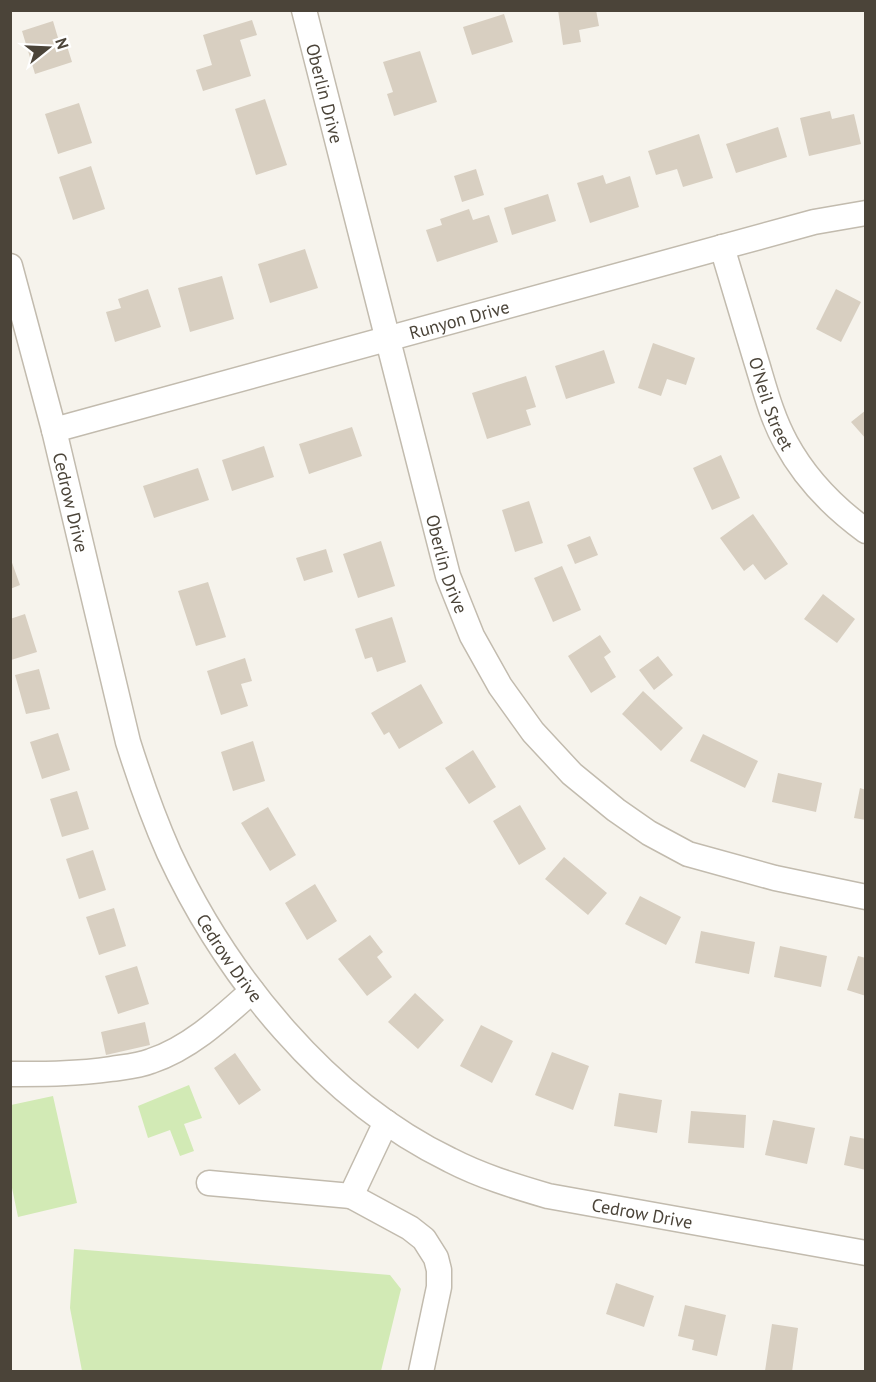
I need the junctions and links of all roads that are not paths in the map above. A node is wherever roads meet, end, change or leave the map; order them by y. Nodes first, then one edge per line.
1 (304, 10) edge
2 (866, 213) edge
3 (722, 247) junction
4 (10, 266) edge
5 (387, 339) junction
6 (54, 430) junction
7 (866, 531) edge
8 (866, 897) edge
9 (252, 991) junction
10 (10, 1074) edge
11 (386, 1122) junction
12 (209, 1184) dead end
13 (351, 1196) junction
14 (866, 1253) edge
15 (421, 1371) edge

1 - 5 street, Oberlin Drive
2 - 3 street, Runyon Drive
3 - 5 street, Runyon Drive
3 - 7 street, O'Neil Street
4 - 6 street, Cedrow Drive
5 - 6 street, Runyon Drive
5 - 8 street, Oberlin Drive
6 - 9 street, Cedrow Drive
9 - 10 street
9 - 11 street, Cedrow Drive
11 - 13 street
11 - 14 street, Cedrow Drive
12 - 13 street
13 - 15 street

